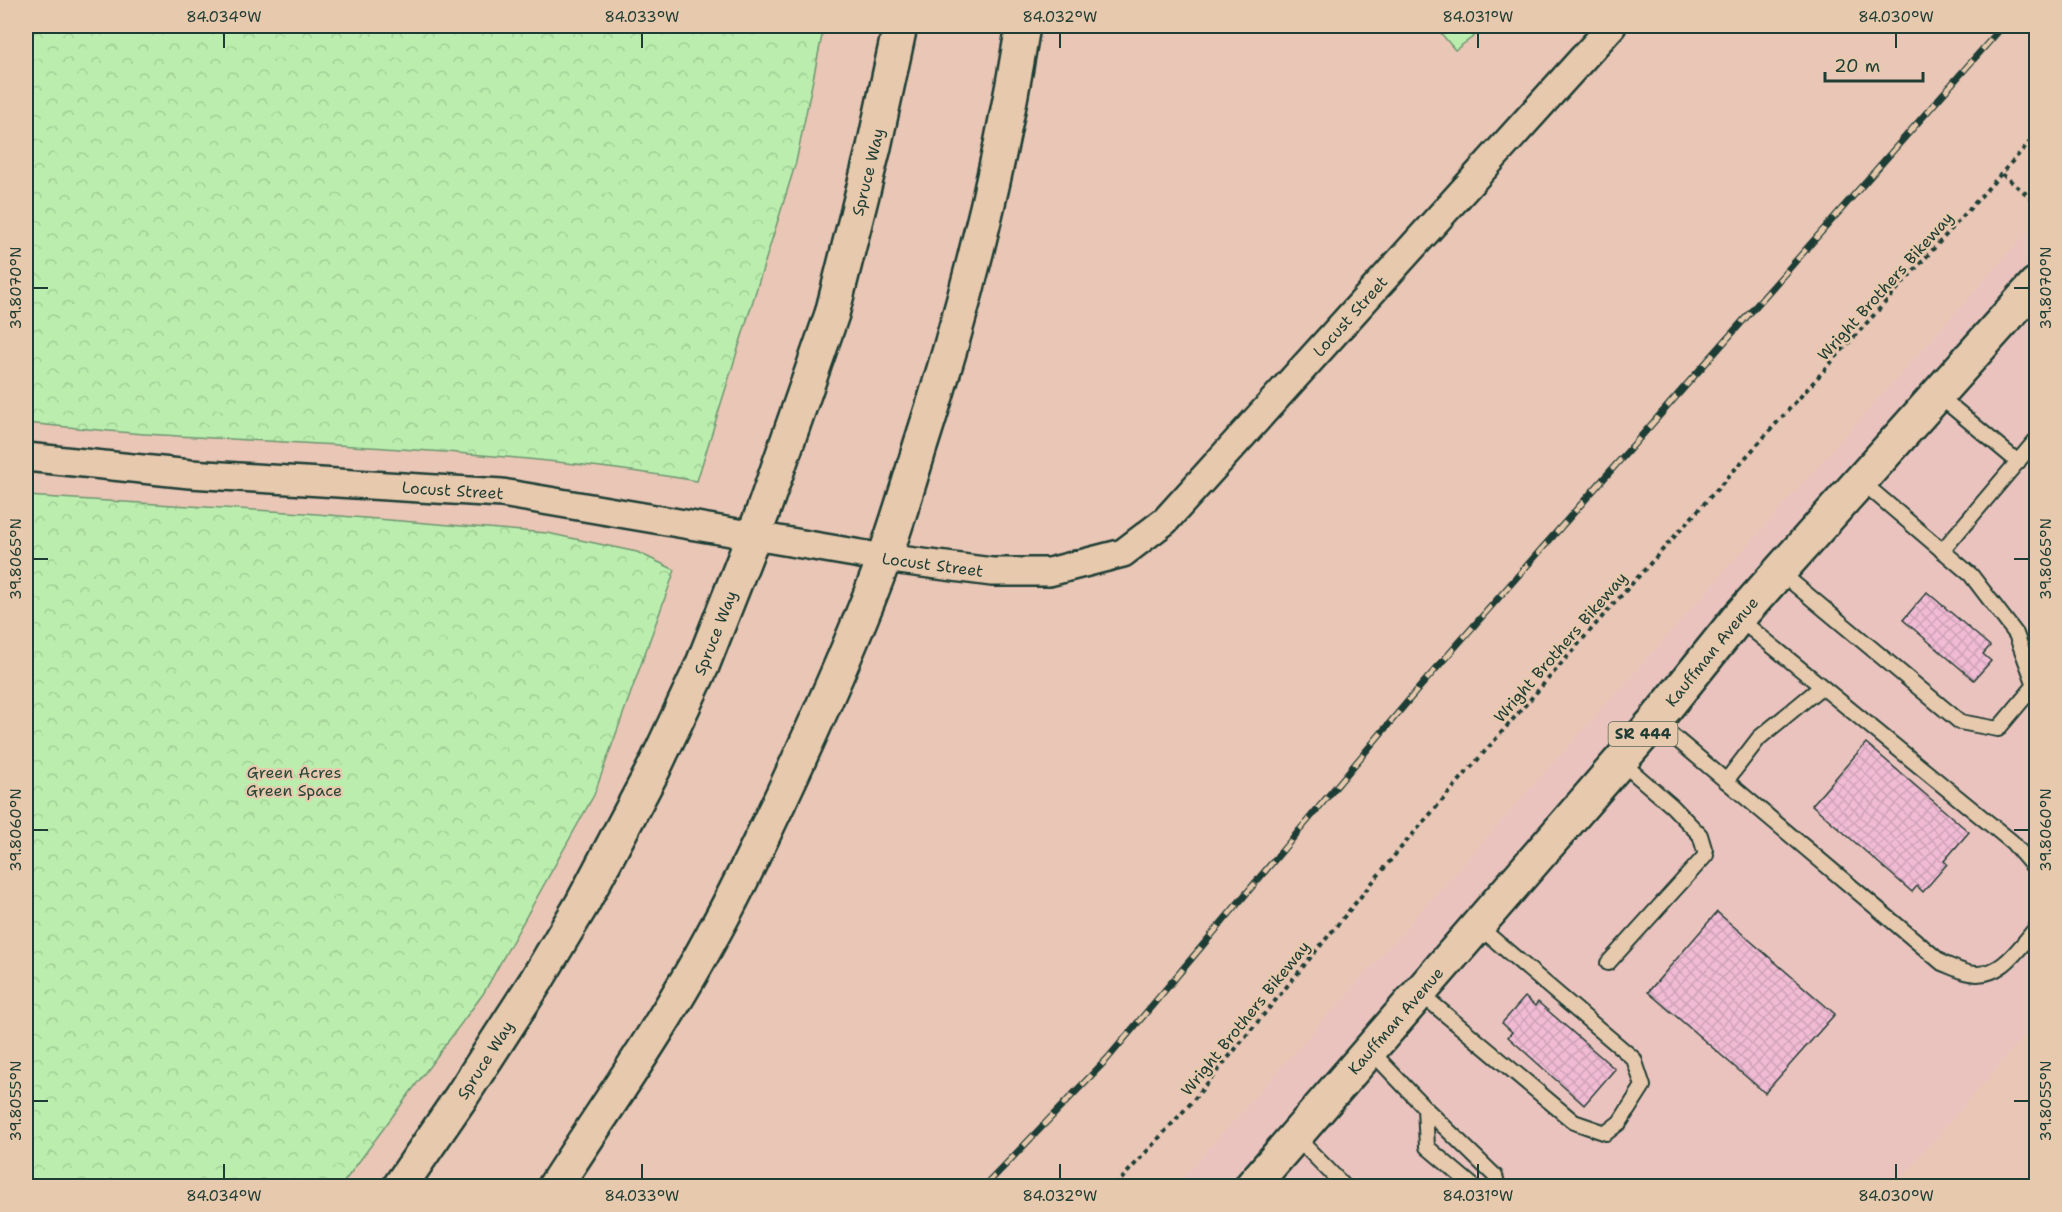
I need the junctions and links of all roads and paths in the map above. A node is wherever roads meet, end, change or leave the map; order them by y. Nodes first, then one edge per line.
1 (900, 26) edge
2 (1023, 26) edge
3 (1612, 26) edge
4 (2037, 135) edge
5 (2002, 174) junction
6 (2037, 202) edge
7 (2037, 284) edge
8 (1938, 395) junction
9 (2037, 440) edge
10 (26, 457) edge
11 (2018, 462) junction
12 (1862, 482) junction
13 (753, 536) junction
14 (1942, 551) junction
15 (884, 558) junction
16 (1780, 572) junction
17 (1738, 618) junction
18 (1821, 687) junction
19 (1655, 721) junction
20 (1620, 761) junction
21 (1726, 781) junction
22 (2037, 870) edge
23 (1478, 926) junction
24 (2037, 928) edge
25 (1608, 963) dead end
26 (1420, 993) junction
27 (1370, 1050) junction
28 (1425, 1108) junction
29 (1296, 1137) junction
30 (400, 1186) edge
31 (555, 1186) edge
32 (1115, 1186) edge
33 (1252, 1186) edge
34 (1344, 1186) edge
35 (1473, 1186) edge
36 (1498, 1186) edge

1 - 13 street, Spruce Way
2 - 15 street
3 - 15 street, Locust Street
4 - 5 path, Wright Brothers Bikeway
5 - 6 path
5 - 32 path, Wright Brothers Bikeway
7 - 8 street, Kauffman Avenue / SR 444
8 - 11 lane
8 - 12 street, Kauffman Avenue / SR 444
9 - 11 lane
10 - 13 street, Locust Street
11 - 14 lane
12 - 14 lane
12 - 16 street, Kauffman Avenue / SR 444
13 - 15 street, Locust Street
13 - 30 street, Spruce Way
14 - 16 lane
15 - 31 street
16 - 17 street, Kauffman Avenue / SR 444
17 - 18 lane
17 - 19 street, Kauffman Avenue / SR 444
18 - 21 lane
18 - 22 lane
19 - 20 street, Kauffman Avenue / SR 444
19 - 21 lane
20 - 23 street, Kauffman Avenue / SR 444
20 - 25 lane
21 - 24 lane
23 - 26 street, Kauffman Avenue / SR 444
23 - 26 lane
26 - 27 street, Kauffman Avenue / SR 444
27 - 28 lane
27 - 29 street, Kauffman Avenue / SR 444
28 - 35 lane
28 - 36 lane
29 - 33 street, Kauffman Avenue / SR 444
29 - 34 lane

